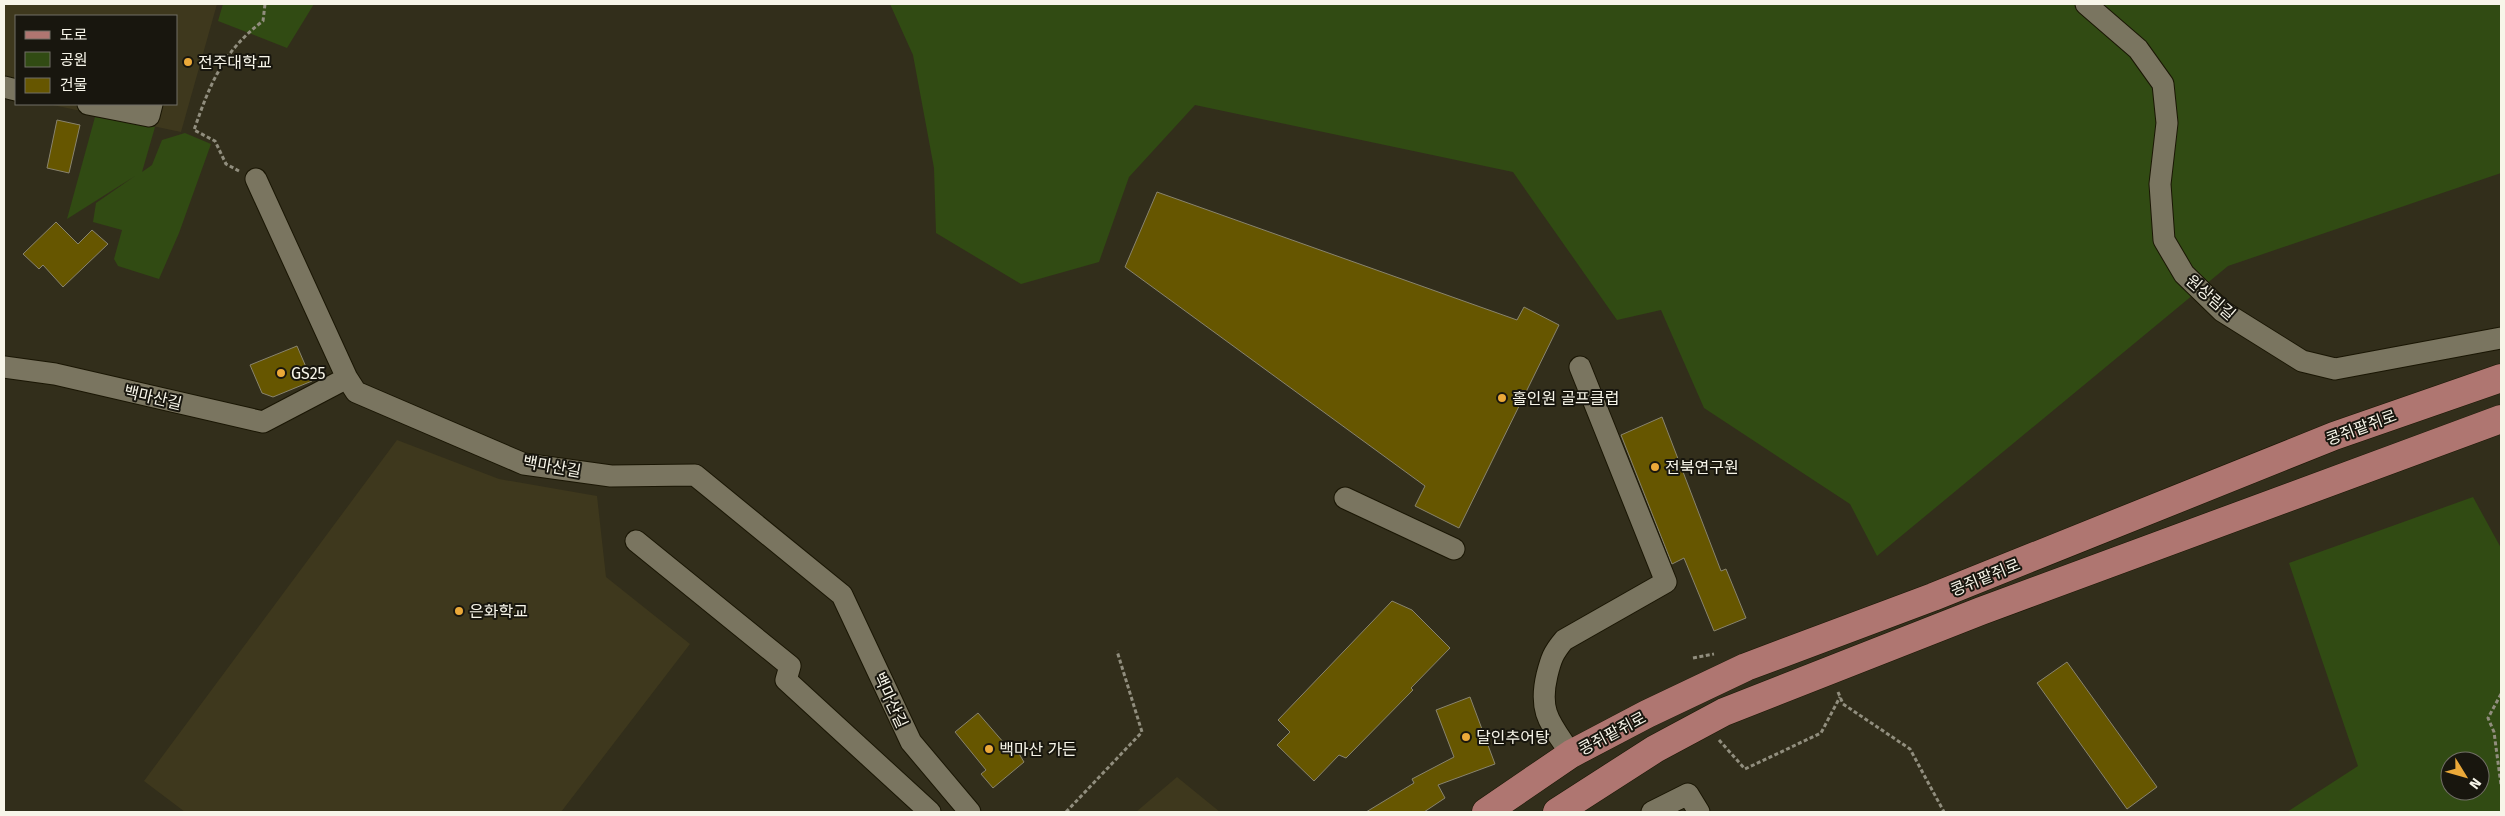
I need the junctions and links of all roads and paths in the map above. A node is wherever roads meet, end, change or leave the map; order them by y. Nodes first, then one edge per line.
1 (265, 4) edge
2 (2086, 4) edge
3 (93, 105) edge
4 (152, 105) edge
5 (256, 179) joint
6 (2501, 338) edge
7 (4, 367) edge
8 (1580, 367) dead end
9 (347, 378) junction
10 (2501, 378) edge
11 (2501, 419) edge
12 (1344, 498) dead end
13 (636, 542) dead end
14 (1454, 549) dead end
15 (1117, 651) dead end
16 (1830, 671) junction
17 (2501, 694) edge
18 (1840, 696) junction
19 (1704, 723) junction
20 (1571, 754) junction
21 (2501, 785) edge
22 (1571, 808) edge
23 (930, 812) edge
24 (970, 812) edge
25 (1066, 812) edge
26 (1486, 812) edge
27 (1652, 812) edge
28 (1699, 812) edge
29 (1944, 812) edge

1 - 5 path
2 - 6 street, 원상림길
3 - 4 street
5 - 9 street
7 - 9 street, 백마산길
8 - 20 street
9 - 24 street, 백마산길
10 - 20 main road, 콩쥐팥쥐로
11 - 16 main road, 콩쥐팥쥐로
12 - 14 street
13 - 23 street
15 - 25 path
16 - 18 path
16 - 19 main road, 콩쥐팥쥐로
17 - 21 path
18 - 19 path
18 - 29 path
19 - 22 main road, 콩쥐팥쥐로
20 - 26 main road, 콩쥐팥쥐로
27 - 28 street

